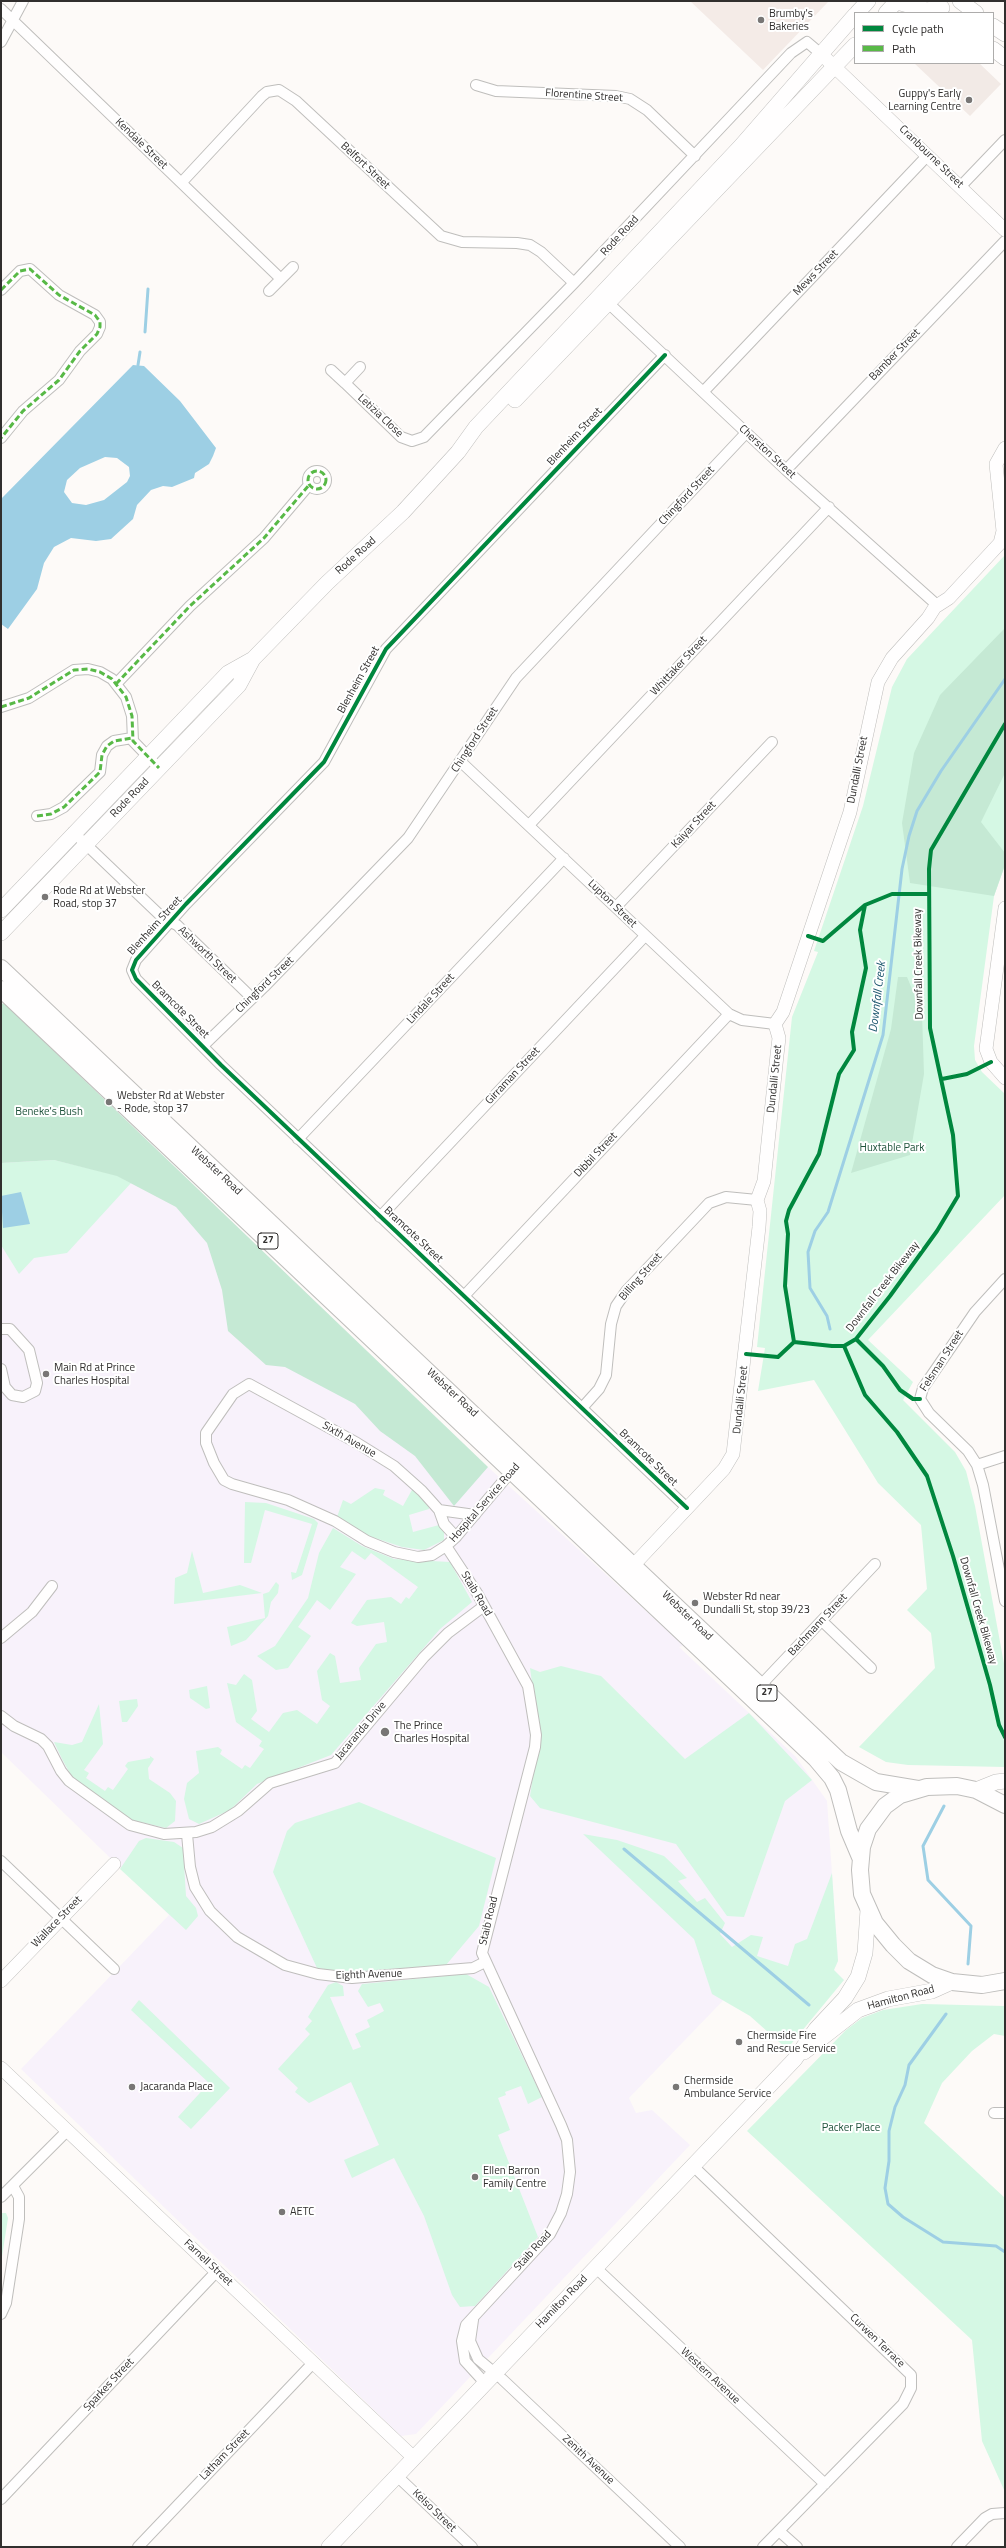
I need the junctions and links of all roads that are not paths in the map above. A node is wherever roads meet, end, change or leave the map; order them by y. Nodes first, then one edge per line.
1 (23, 1) edge
2 (868, 1) edge
3 (897, 1) edge
4 (960, 1) edge
5 (941, 7) edge
6 (1, 9) edge
7 (858, 12) edge
8 (887, 12) edge
9 (975, 12) edge
10 (854, 16) edge
11 (13, 20) junction
12 (994, 27) edge
13 (1005, 34) edge
14 (1, 42) edge
15 (854, 46) edge
16 (994, 50) edge
17 (820, 53) junction
18 (1005, 58) edge
19 (835, 67) junction
20 (476, 85) dead end
21 (1005, 140) edge
22 (928, 155) junction
23 (695, 156) junction
24 (182, 182) junction
25 (961, 186) junction
26 (1005, 230) edge
27 (1005, 241) edge
28 (293, 267) dead end
29 (281, 279) junction
30 (574, 283) junction
31 (1, 290) edge
32 (269, 291) dead end
33 (604, 299) junction
34 (665, 355) junction
35 (360, 367) dead end
36 (331, 370) dead end
37 (345, 383) junction
38 (704, 391) junction
39 (746, 433) junction
40 (1, 438) edge
41 (418, 440) joint
42 (1005, 448) edge
43 (786, 470) junction
44 (310, 485) dead end
45 (829, 507) junction
46 (1004, 530) edge
47 (937, 605) junction
48 (253, 659) junction
49 (116, 684) junction
50 (1, 707) edge
51 (132, 738) junction
52 (772, 742) dead end
53 (146, 757) junction
54 (460, 761) junction
55 (159, 768) junction
56 (37, 816) dead end
57 (529, 825) junction
58 (73, 832) junction
59 (86, 844) junction
60 (564, 858) junction
61 (616, 907) junction
62 (1005, 908) edge
63 (1, 910) edge
64 (171, 922) junction
65 (1, 933) edge
66 (645, 936) junction
67 (1, 968) edge
68 (132, 970) joint
69 (1, 989) edge
70 (252, 998) junction
71 (729, 1014) junction
72 (775, 1024) junction
73 (203, 1046) junction
74 (1005, 1078) edge
75 (298, 1139) junction
76 (757, 1200) junction
77 (380, 1217) junction
78 (1005, 1279) edge
79 (464, 1296) junction
80 (1, 1329) edge
81 (1, 1369) edge
82 (249, 1384) joint
83 (582, 1408) junction
84 (1005, 1456) edge
85 (522, 1460) junction
86 (977, 1465) junction
87 (511, 1473) junction
88 (687, 1508) junction
89 (439, 1510) junction
90 (475, 1515) junction
91 (456, 1537) junction
92 (446, 1546) junction
93 (1001, 1558) edge
94 (875, 1564) dead end
95 (628, 1571) junction
96 (52, 1586) dead end
97 (1005, 1601) edge
98 (484, 1606) junction
99 (822, 1621) junction
100 (1, 1638) edge
101 (871, 1668) dead end
102 (760, 1686) junction
103 (1, 1716) edge
104 (1005, 1781) edge
105 (918, 1789) junction
106 (976, 1790) junction
107 (1005, 1805) edge
108 (187, 1834) junction
109 (860, 1857) junction
110 (1, 1861) edge
111 (114, 1864) dead end
112 (868, 1910) junction
113 (61, 1918) junction
114 (485, 1962) junction
115 (114, 1969) dead end
116 (1, 1981) edge
117 (1005, 1981) edge
118 (952, 1982) junction
119 (795, 2059) junction
120 (1, 2068) edge
121 (994, 2113) dead end
122 (1005, 2113) edge
123 (67, 2131) junction
124 (692, 2166) junction
125 (13, 2186) junction
126 (1, 2197) edge
127 (596, 2267) junction
128 (217, 2272) junction
129 (1, 2314) edge
130 (473, 2320) junction
131 (313, 2363) junction
132 (495, 2372) junction
133 (485, 2384) junction
134 (414, 2458) junction
135 (397, 2476) junction
136 (825, 2484) junction
137 (1, 2499) edge
138 (1005, 2514) edge
139 (779, 2531) junction
140 (138, 2547) edge
141 (329, 2547) edge
142 (472, 2547) edge
143 (680, 2547) edge
144 (763, 2547) edge
145 (797, 2547) edge
146 (957, 2547) edge

1 - 11 street
2 - 7 main road, Rode Road
3 - 5 main road
3 - 8 main road
4 - 9 main road
6 - 11 street, Kendale Street
10 - 17 main road, Rode Road
11 - 14 street
11 - 24 street, Kendale Street
12 - 13 main road
15 - 19 main road, Rode Road
16 - 18 main road
17 - 19 street, Cranbourne Street
17 - 23 street, Rode Road
17 - 33 main road, Rode Road
19 - 22 street, Cranbourne Street
19 - 33 main road, Rode Road
20 - 23 street, Florentine Street
21 - 25 street
22 - 25 street, Cranbourne Street
22 - 38 street, Mews Street
23 - 30 street, Rode Road
24 - 29 street, Kendale Street
24 - 30 street, Belfort Street
25 - 26 street, Cranbourne Street
27 - 43 street, Bamber Street
28 - 29 street
29 - 32 street
30 - 41 street, Rode Road
31 - 40 street
33 - 34 street, Cherston Street
33 - 48 main road, Rode Road
34 - 38 street, Cherston Street
34 - 64 street, Blenheim Street
35 - 37 street
36 - 37 street, Letizia Close
37 - 41 street, Letizia Close
38 - 39 street, Cherston Street
39 - 43 street, Cherston Street
39 - 54 street, Chingford Street
42 - 46 street
43 - 45 street, Cherston Street
44 - 49 street
45 - 47 street, Cherston Street
45 - 57 street, Whittaker Street
46 - 47 street, Dundalli Street
47 - 72 street, Dundalli Street
48 - 53 main road, Rode Road
48 - 55 main road, Rode Road
49 - 50 street
49 - 51 street
51 - 53 street
51 - 56 street
52 - 61 street, Kaiyar Street
53 - 55 street
53 - 58 main road, Rode Road
54 - 57 street, Lupton Street
54 - 70 street, Chingford Street
55 - 59 main road, Rode Road
57 - 60 street, Lupton Street
58 - 59 street, Ashworth Street
58 - 63 main road, Rode Road
59 - 64 street, Ashworth Street
59 - 65 main road, Rode Road
60 - 61 street, Lupton Street
60 - 75 street, Lindale Street
61 - 66 street, Lupton Street
62 - 74 street
64 - 68 street, Blenheim Street
64 - 70 street, Ashworth Street
66 - 71 street, Lupton Street
66 - 77 street, Girraman Street
67 - 85 main road, Webster Road / 27
68 - 73 street, Bramcote Street
69 - 87 main road, Webster Road / 27
70 - 73 street, Chingford Street
71 - 72 street, Lupton Street
71 - 79 street, Dibbil Street
72 - 76 street, Dundalli Street
73 - 75 street, Bramcote Street
75 - 77 street, Bramcote Street
76 - 83 street, Billing Street
76 - 88 street, Dundalli Street
77 - 79 street, Bramcote Street
78 - 86 street, Felsman Street
79 - 83 street, Bramcote Street
80 - 81 street
82 - 89 street, Sixth Avenue
82 - 92 street, Hospital Service Road
83 - 88 street, Bramcote Street
84 - 86 street
85 - 87 street, Hospital Service Road
85 - 95 main road, Webster Road / 27
86 - 93 street, Felsman Street
87 - 90 street, Hospital Service Road
87 - 95 main road, Webster Road / 27
88 - 95 street, Dundalli Street
89 - 90 street
89 - 91 street, Sixth Avenue
90 - 91 street, Hospital Service Road
91 - 92 street, Hospital Service Road
92 - 98 street, Staib Road
93 - 97 street, Felsman Street
94 - 99 street, Bachmann Street
95 - 102 main road, Webster Road / 27
95 - 109 main road, Webster Road / 27
96 - 100 street
98 - 108 street, Jacaranda Drive
98 - 114 street, Staib Road
99 - 101 street
99 - 102 street, Bachmann Street
102 - 105 main road, Webster Road / 27
103 - 108 street, Jacaranda Drive
104 - 106 main road
105 - 106 main road, 27
105 - 109 main road
106 - 107 main road, 27
108 - 114 street, Eighth Avenue
109 - 112 main road, 27
110 - 113 street
111 - 113 street, Wallace Street
112 - 118 main road, 27
112 - 119 main road, Hamilton Road
113 - 115 street
113 - 116 street, Wallace Street
114 - 130 street, Staib Road
117 - 118 main road, 27
118 - 119 main road, Hamilton Road
119 - 124 main road, Hamilton Road
120 - 123 street, Farnell Street
121 - 122 street
123 - 125 street
123 - 128 street, Farnell Street
124 - 127 main road, Hamilton Road
124 - 136 street, Curwen Terrace
125 - 126 street
125 - 129 street
127 - 132 main road, Hamilton Road
127 - 136 street, Western Avenue
128 - 131 street, Farnell Street
128 - 137 street, Sparkes Street
130 - 132 street, Staib Road
130 - 133 street, Staib Road
131 - 134 street, Farnell Street
131 - 140 street, Latham Street
132 - 133 main road, Hamilton Road
132 - 143 street, Zenith Avenue
133 - 134 main road, Hamilton Road
134 - 135 main road, Hamilton Road
135 - 141 main road, Hamilton Road
135 - 142 street, Kelso Street
136 - 139 street, Curwen Terrace
138 - 146 street
139 - 144 street, Curwen Terrace
139 - 145 street

